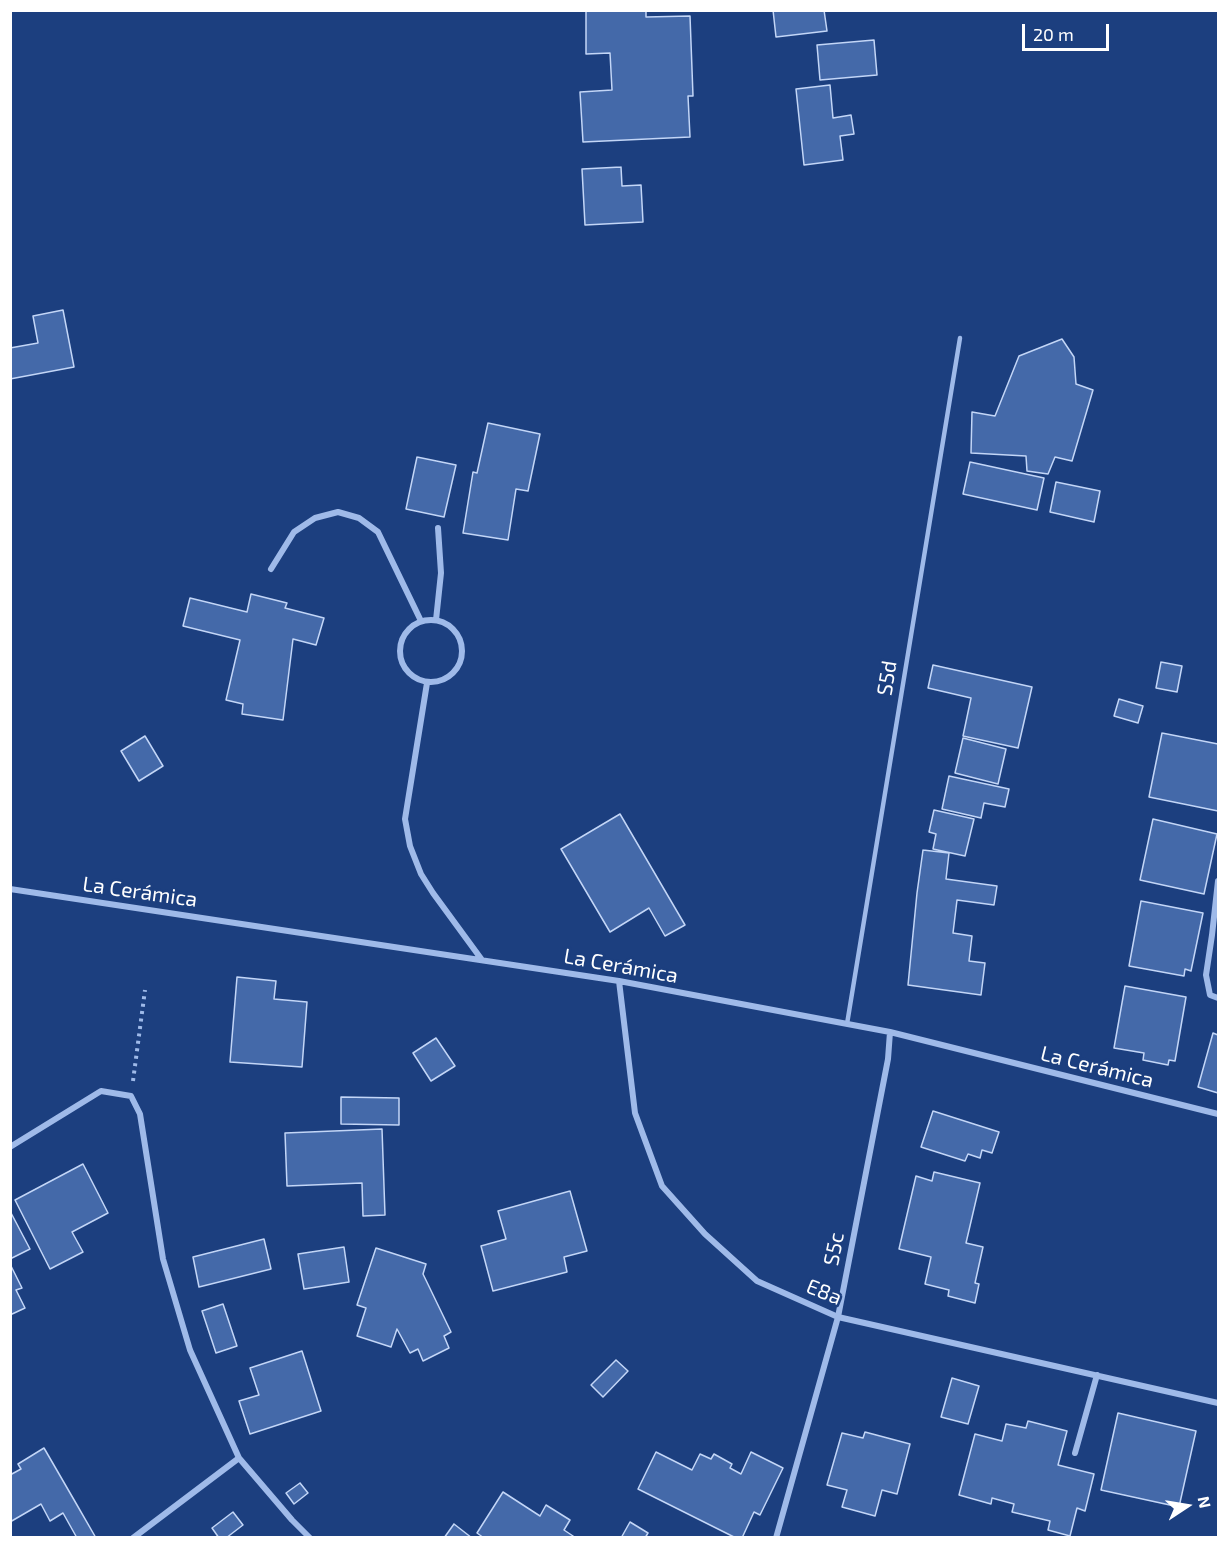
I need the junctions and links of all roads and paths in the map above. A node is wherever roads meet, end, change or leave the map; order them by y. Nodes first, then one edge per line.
1 (960, 338) dead end
2 (438, 528) dead end
3 (271, 569) dead end
4 (436, 620) junction
5 (421, 621) junction
6 (428, 683) junction
7 (1218, 881) edge
8 (10, 889) edge
9 (482, 960) junction
10 (619, 981) junction
11 (145, 990) dead end
12 (1218, 998) edge
13 (847, 1024) junction
14 (891, 1032) junction
15 (131, 1096) junction
16 (1218, 1114) edge
17 (10, 1147) edge
18 (838, 1317) junction
19 (1097, 1375) junction
20 (1218, 1403) edge
21 (1075, 1454) dead end
22 (239, 1458) junction
23 (133, 1538) edge
24 (310, 1538) edge
25 (776, 1538) edge

1 - 13 lane, S5d
2 - 4 street
3 - 5 street
4 - 5 street
4 - 6 street
5 - 6 street
6 - 9 street
7 - 12 street
8 - 9 street, La Cerámica
9 - 10 street, La Cerámica
10 - 13 street, La Cerámica
10 - 18 street, E8a
11 - 15 path
13 - 14 street, La Cerámica
14 - 16 street, La Cerámica
14 - 18 street, S5c
15 - 17 street
15 - 22 street
18 - 19 street, E8a
18 - 25 street, S5c
19 - 20 street, E8a
19 - 21 street
22 - 23 street
22 - 24 street

